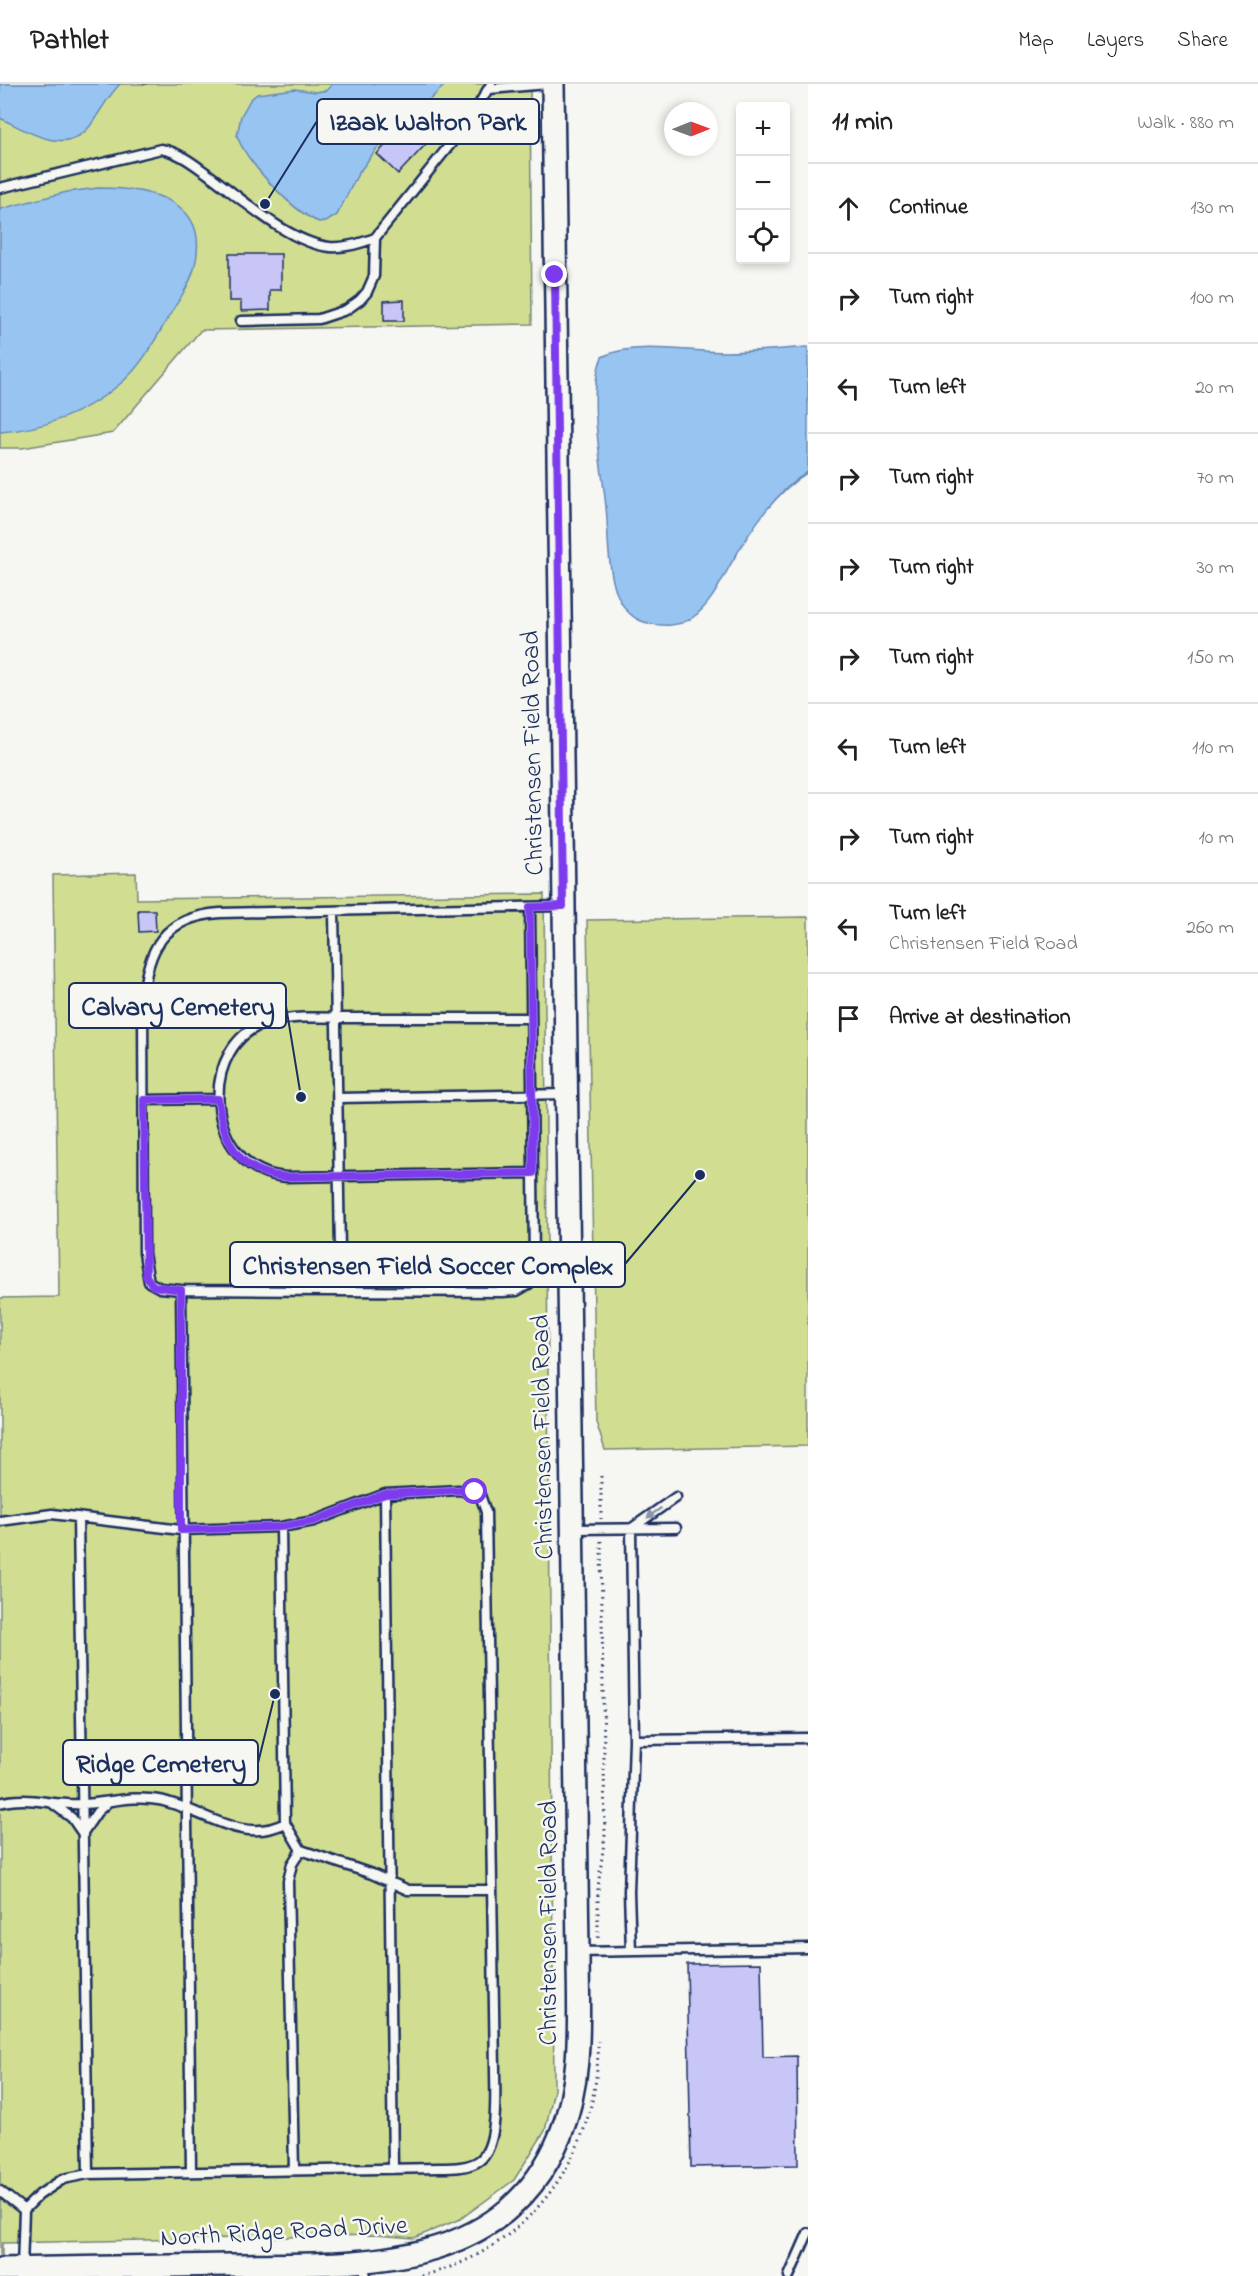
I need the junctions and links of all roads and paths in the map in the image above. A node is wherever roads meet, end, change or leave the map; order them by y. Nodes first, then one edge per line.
1 (548, 84) edge
2 (553, 84) edge
3 (490, 86) edge
4 (417, 133) dead end
5 (452, 142) junction
6 (0, 188) edge
7 (375, 238) junction
8 (241, 321) dead end
9 (563, 906) junction
10 (530, 907) junction
11 (334, 912) junction
12 (337, 1018) junction
13 (531, 1018) junction
14 (565, 1094) junction
15 (532, 1095) junction
16 (338, 1098) junction
17 (218, 1099) junction
18 (144, 1100) junction
19 (533, 1173) junction
20 (339, 1176) junction
21 (181, 1290) junction
22 (337, 1291) junction
23 (385, 1494) junction
24 (676, 1497) dead end
25 (78, 1517) junction
26 (0, 1521) edge
27 (280, 1527) junction
28 (632, 1528) junction
29 (676, 1528) dead end
30 (572, 1529) junction
31 (181, 1530) junction
32 (808, 1738) edge
33 (634, 1740) junction
34 (185, 1791) junction
35 (108, 1802) junction
36 (166, 1802) junction
37 (0, 1803) edge
38 (52, 1803) junction
39 (82, 1804) junction
40 (185, 1809) junction
41 (285, 1823) junction
42 (83, 1834) junction
43 (301, 1850) junction
44 (391, 1883) junction
45 (492, 1890) junction
46 (808, 1948) edge
47 (631, 1951) junction
48 (578, 1952) junction
49 (393, 2169) junction
50 (294, 2170) junction
51 (191, 2171) junction
52 (542, 2171) joint
53 (88, 2174) junction
54 (0, 2191) edge
55 (24, 2210) junction
56 (808, 2233) edge
57 (0, 2269) edge
58 (364, 2269) edge
59 (311, 2270) edge
60 (22, 2272) edge
61 (789, 2276) edge

1 - 3 lane
2 - 9 street, Christensen Field Road
3 - 5 lane
4 - 5 lane
5 - 7 lane
6 - 7 lane
7 - 8 lane
9 - 10 lane
9 - 14 street, Christensen Field Road
10 - 11 lane
10 - 13 lane
11 - 12 lane
11 - 18 lane
12 - 13 lane
12 - 16 lane
12 - 17 lane
13 - 15 lane
14 - 15 lane
14 - 30 street, Christensen Field Road
15 - 16 lane
15 - 19 lane
16 - 20 lane
17 - 18 lane
17 - 20 lane
18 - 21 lane
19 - 20 lane
19 - 22 lane
20 - 22 lane
21 - 22 lane
21 - 31 lane
23 - 27 lane
23 - 44 lane
23 - 45 lane
24 -> 28 lane
25 - 26 lane
25 - 31 lane
25 - 39 lane
27 - 31 lane
27 - 41 lane
28 - 29 lane
28 - 30 lane
28 - 33 lane
30 - 48 street, Christensen Field Road
31 - 34 lane
32 - 33 lane
33 - 47 lane
34 - 36 lane
34 - 40 lane
35 - 36 lane
35 - 39 lane
35 - 42 lane
36 - 40 lane
37 - 38 lane
38 - 39 lane
38 - 42 lane
39 - 42 lane
40 - 41 lane
40 - 51 lane
41 - 43 lane
42 - 53 lane
43 - 44 lane
43 - 50 lane
44 - 45 lane
44 - 49 lane
45 - 49 lane
46 - 47 lane
47 - 48 lane
48 - 52 street, Christensen Field Road
49 - 50 lane
50 - 51 lane
51 - 53 lane
52 - 58 street, North Ridge Road Drive
53 - 55 lane
54 - 55 lane
55 - 60 lane
56 - 61 lane
57 - 60 street, North Ridge Road Drive
58 - 59 street, North Ridge Road Drive
59 - 60 street, North Ridge Road Drive

